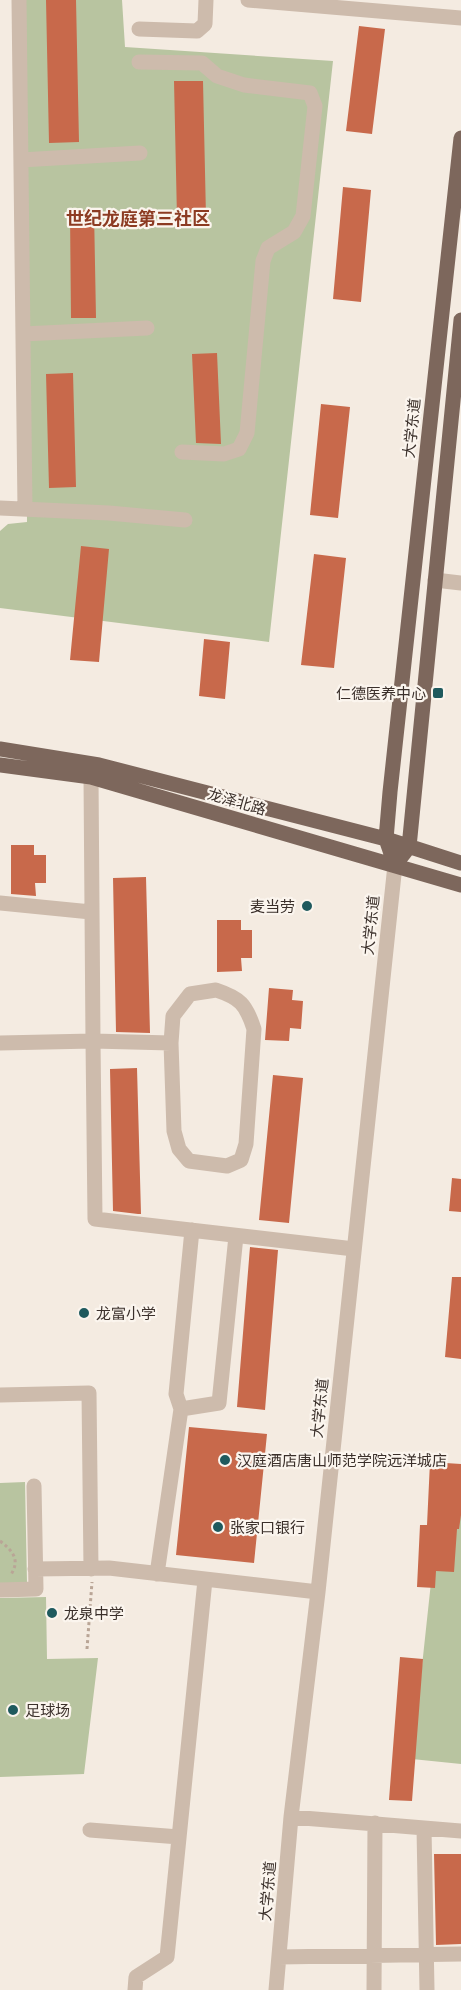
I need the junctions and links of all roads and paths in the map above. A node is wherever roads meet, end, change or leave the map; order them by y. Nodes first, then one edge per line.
1 (20, 0) edge
2 (206, 0) edge
3 (248, 0) edge
4 (461, 18) edge
5 (139, 29) dead end
6 (139, 62) dead end
7 (461, 138) edge
8 (140, 153) dead end
9 (21, 159) junction
10 (461, 320) edge
11 (147, 328) dead end
12 (23, 334) junction
13 (182, 452) dead end
14 (0, 508) edge
15 (25, 509) junction
16 (185, 520) dead end
17 (435, 580) junction
18 (461, 583) edge
19 (0, 749) edge
20 (0, 765) edge
21 (95, 771) junction
22 (387, 839) junction
23 (409, 847) junction
24 (461, 863) edge
25 (394, 865) junction
26 (461, 885) edge
27 (0, 903) edge
28 (91, 912) junction
29 (93, 1041) junction
30 (0, 1043) edge
31 (171, 1043) junction
32 (192, 1230) junction
33 (237, 1236) junction
34 (354, 1249) junction
35 (0, 1395) edge
36 (181, 1409) junction
37 (34, 1486) dead end
38 (0, 1541) edge
39 (35, 1569) junction
40 (91, 1569) junction
41 (158, 1574) junction
42 (205, 1580) junction
43 (2, 1584) edge
44 (318, 1592) junction
45 (87, 1649) dead end
46 (291, 1817) junction
47 (375, 1823) junction
48 (424, 1828) junction
49 (90, 1830) dead end
50 (461, 1831) edge
51 (179, 1837) junction
52 (461, 1954) edge
53 (427, 1955) junction
54 (374, 1956) junction
55 (279, 1958) junction
56 (135, 1990) edge
57 (276, 1990) edge
58 (374, 1990) edge
59 (426, 1990) edge

1 - 9 street
2 - 5 street
3 - 4 street
6 - 13 street
7 - 22 main road, 大学东道
8 - 9 street
9 - 12 street
10 - 17 main road
11 - 12 street
12 - 15 street
14 - 15 street
15 - 16 street
17 - 18 street
17 - 23 main road
19 - 21 main road, 龙泽北路
20 - 21 main road, 龙泽北路
21 - 22 main road, 龙泽北路
21 - 25 main road, 龙泽北路
21 - 28 street
22 - 23 main road, 龙泽北路
22 - 25 main road, 大学东道
23 - 24 main road, 龙泽北路
23 - 25 main road
25 - 26 main road, 龙泽北路
25 - 34 street, 大学东道
27 - 28 street
28 - 29 street
29 - 30 street
29 - 31 street
29 - 32 street
31 - 31 street
32 - 33 street
32 - 36 street
33 - 34 street
33 - 36 street
34 - 44 street, 大学东道
35 - 40 street
36 - 41 street
37 - 39 street
38 - 43 path
39 - 40 street
39 - 43 street
40 - 41 street
40 - 45 path
41 - 42 street
42 - 44 street
42 - 51 street
44 - 46 street, 大学东道
46 - 47 street
46 - 55 street, 大学东道
47 - 48 street
47 - 54 street
48 - 50 street
48 - 53 street
49 - 51 street
51 - 56 street
52 - 53 street
53 - 54 street
53 - 59 street
54 - 55 street
54 - 58 street
55 - 57 street, 大学东道

